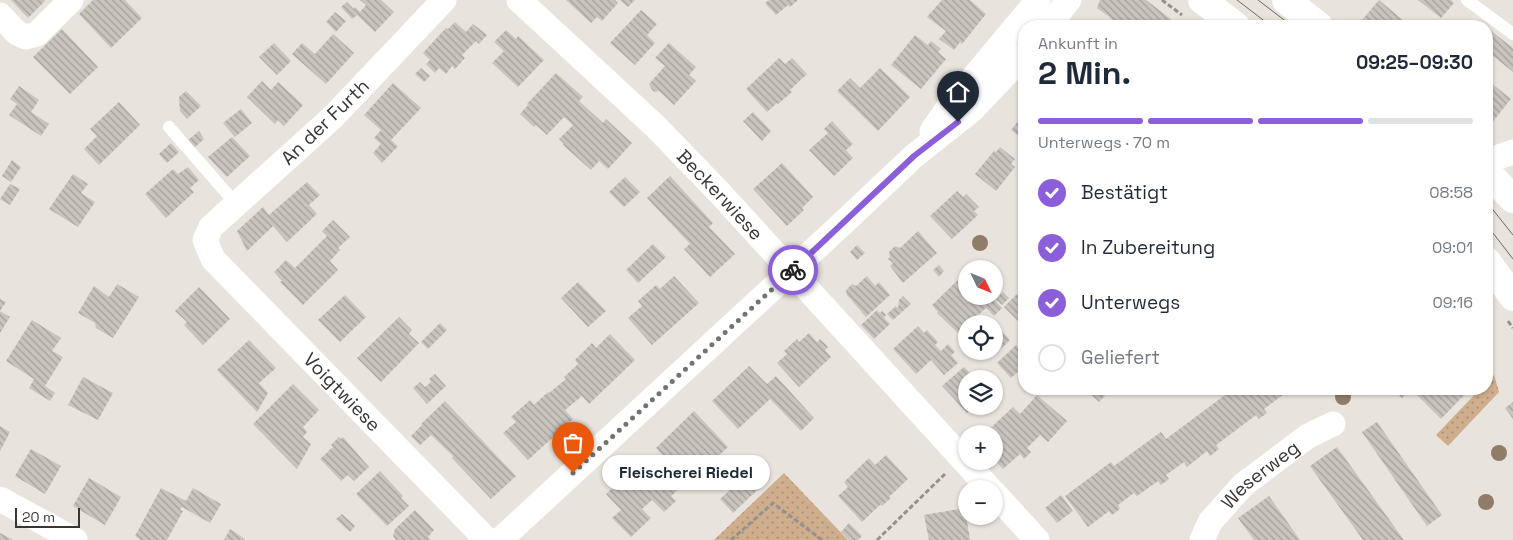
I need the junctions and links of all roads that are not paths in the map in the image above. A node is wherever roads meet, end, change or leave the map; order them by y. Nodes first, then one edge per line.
1 (71, 0) edge
2 (444, 0) edge
3 (519, 0) edge
4 (1069, 0) edge
5 (1202, 0) edge
6 (1286, 0) edge
7 (1467, 0) edge
8 (1035, 4) edge
9 (0, 16) edge
10 (1025, 20) edge
11 (1046, 20) edge
12 (1053, 20) edge
13 (1228, 20) edge
14 (1311, 20) edge
15 (1018, 31) edge
16 (1513, 34) edge
17 (1018, 59) edge
18 (984, 84) junction
19 (169, 127) dead end
20 (1513, 152) edge
21 (1493, 159) edge
22 (1493, 178) edge
23 (1513, 199) edge
24 (236, 204) junction
25 (205, 240) joint
26 (1493, 270) edge
27 (792, 271) junction
28 (1513, 297) edge
29 (1333, 424) dead end
30 (982, 480) edge
31 (0, 498) edge
32 (1003, 503) edge
33 (75, 540) edge
34 (487, 540) edge
35 (500, 540) edge
36 (1036, 540) edge
37 (1202, 540) edge

1 - 9 street
2 - 24 street, An der Furth
3 - 27 street, Beckerwiese
4 - 12 street
5 - 13 main road
6 - 14 main road
7 - 16 lane
8 - 10 street
8 - 11 lane
15 - 18 street
17 - 18 street
18 - 27 street
19 - 24 lane
20 - 21 street
22 - 23 main road
24 - 25 street, An der Furth
25 - 34 street, Voigtwiese
26 - 28 main road
27 - 30 street, Beckerwiese
27 - 35 street
29 - 37 street, Weserweg
31 - 33 street
32 - 36 street

